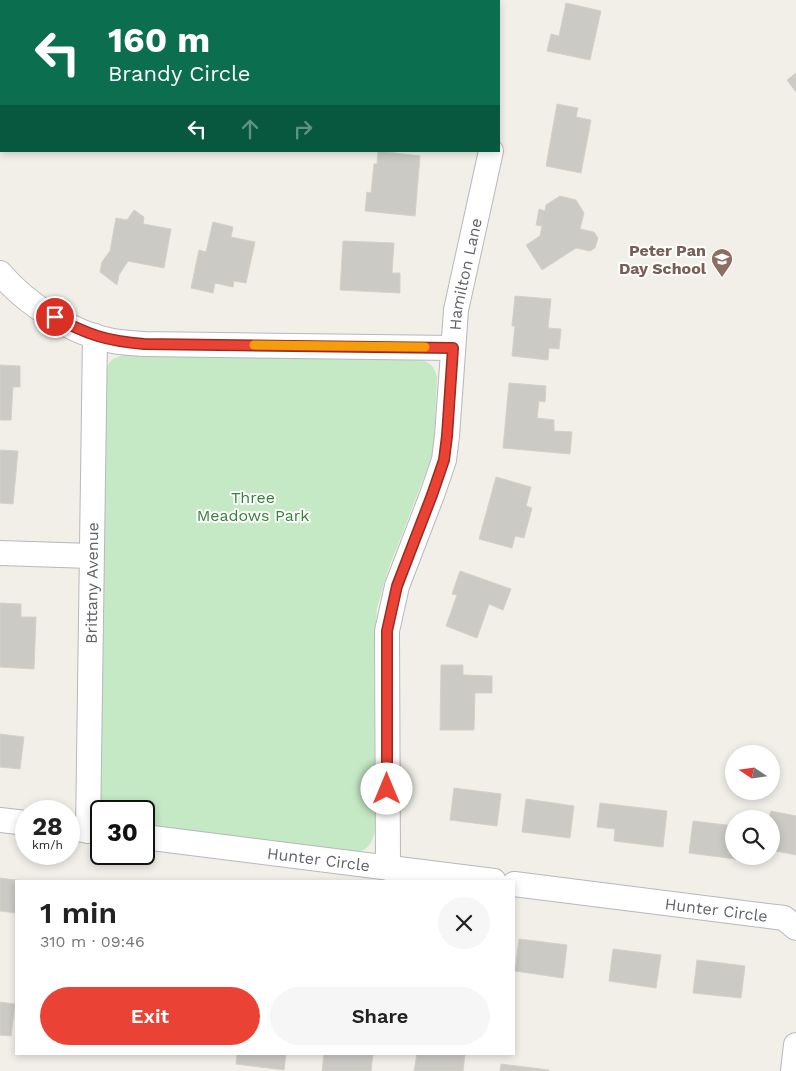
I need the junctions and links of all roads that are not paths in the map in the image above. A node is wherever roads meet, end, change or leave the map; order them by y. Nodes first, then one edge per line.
1 (490, 152) edge
2 (0, 273) edge
3 (95, 336) junction
4 (453, 348) junction
5 (0, 553) edge
6 (91, 556) junction
7 (0, 820) edge
8 (15, 822) edge
9 (86, 830) edge
10 (155, 839) edge
11 (388, 868) junction
12 (486, 880) edge
13 (515, 884) edge
14 (796, 928) edge
15 (796, 1045) edge
16 (793, 1071) edge

1 - 4 street, Hamilton Lane
2 - 3 street
3 - 4 street
3 - 6 street, Brittany Avenue
4 - 11 street, Hamilton Lane
5 - 6 street
6 - 9 street, Brittany Avenue
7 - 8 street
10 - 11 street, Hunter Circle
11 - 12 street, Hunter Circle
13 - 14 street, Hunter Circle
15 - 16 street

